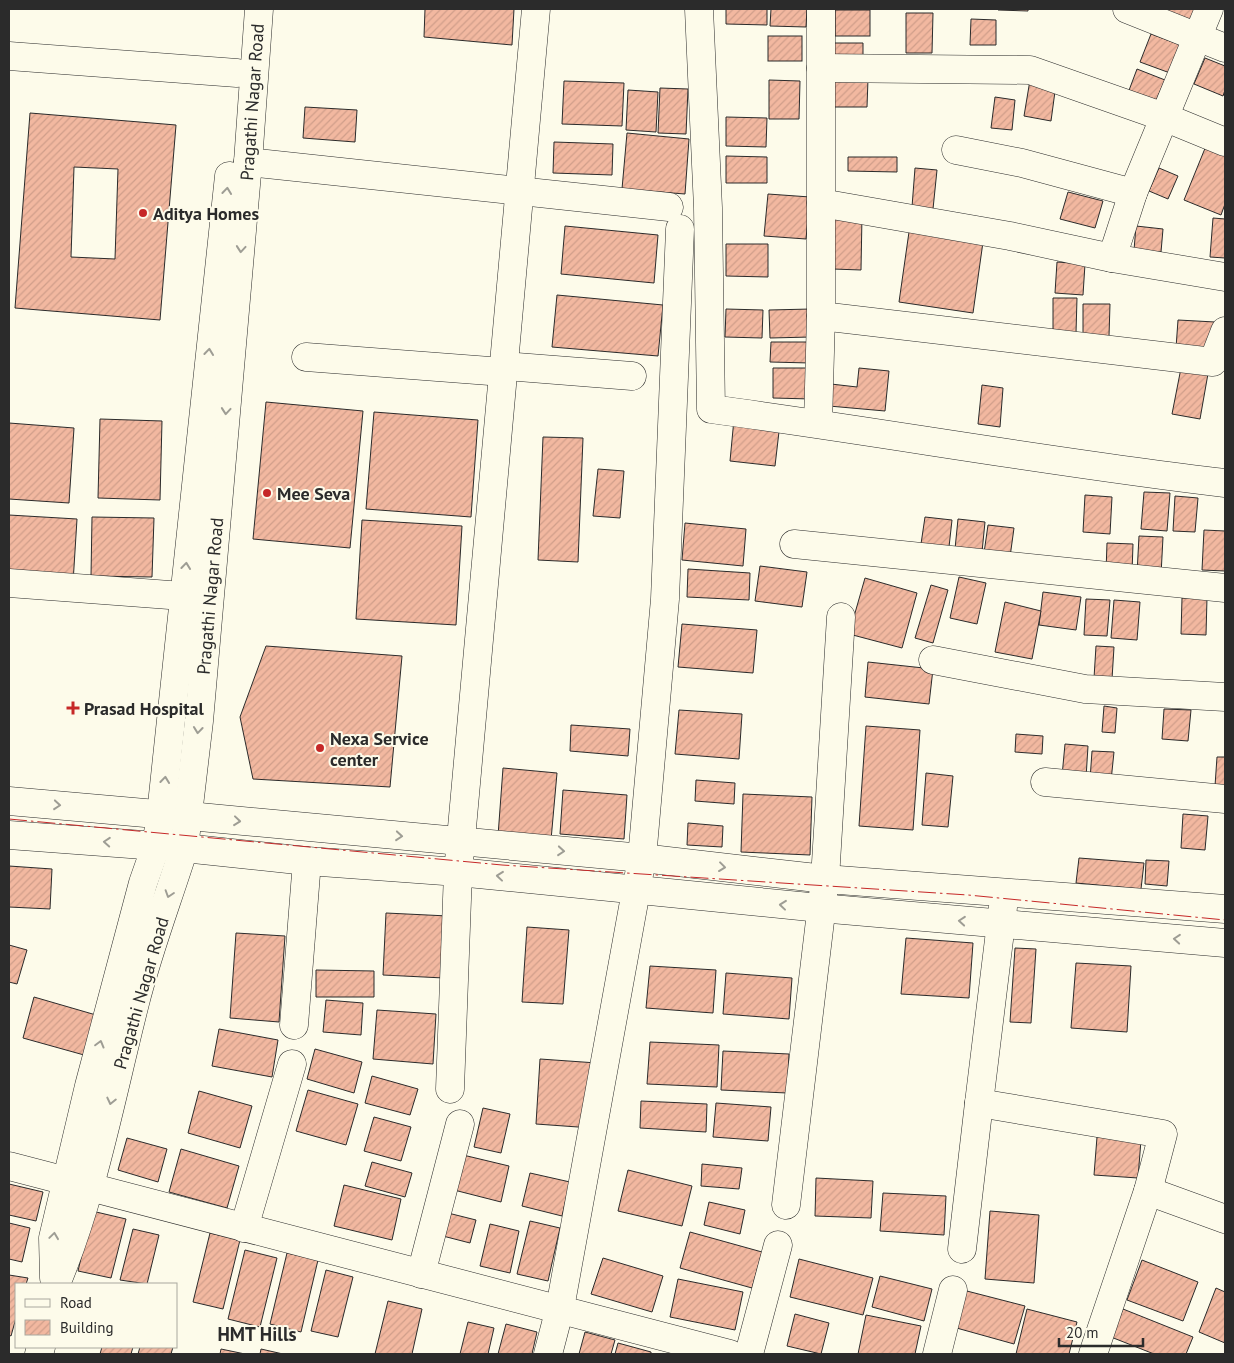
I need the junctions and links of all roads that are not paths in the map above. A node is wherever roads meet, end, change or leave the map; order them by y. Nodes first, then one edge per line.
1 (241, 9) edge
2 (259, 9) edge
3 (536, 9) edge
4 (699, 9) edge
5 (821, 9) edge
6 (1127, 9) edge
7 (1209, 9) edge
8 (1197, 37) junction
9 (1225, 48) edge
10 (9, 56) edge
11 (821, 68) junction
12 (237, 74) junction
13 (1164, 117) junction
14 (1225, 142) edge
15 (956, 150) dead end
16 (248, 162) junction
17 (520, 191) junction
18 (1133, 193) junction
19 (821, 204) junction
20 (1112, 258) junction
21 (1225, 277) edge
22 (821, 316) junction
23 (1225, 331) edge
24 (306, 357) dead end
25 (504, 369) junction
26 (632, 376) dead end
27 (818, 423) junction
28 (1225, 483) edge
29 (794, 544) dead end
30 (9, 583) edge
31 (1225, 588) edge
32 (183, 596) junction
33 (841, 617) dead end
34 (934, 660) dead end
35 (1225, 697) edge
36 (1045, 782) dead end
37 (1225, 799) edge
38 (9, 801) edge
39 (161, 814) junction
40 (189, 816) junction
41 (9, 835) edge
42 (461, 841) junction
43 (156, 846) junction
44 (184, 848) junction
45 (642, 858) junction
46 (307, 861) junction
47 (458, 872) junction
48 (825, 879) junction
49 (637, 889) junction
50 (1004, 893) junction
51 (820, 908) junction
52 (1225, 909) edge
53 (1000, 924) junction
54 (1225, 943) edge
55 (294, 1024) dead end
56 (292, 1064) dead end
57 (450, 1089) dead end
58 (979, 1103) junction
59 (460, 1124) dead end
60 (9, 1166) edge
61 (77, 1184) junction
62 (1148, 1191) junction
63 (786, 1205) dead end
64 (1225, 1219) edge
65 (244, 1228) junction
66 (778, 1245) dead end
67 (962, 1249) dead end
68 (421, 1274) junction
69 (55, 1283) edge
70 (953, 1290) dead end
71 (560, 1308) junction
72 (548, 1354) edge
73 (730, 1354) edge
74 (749, 1354) edge
75 (938, 1354) edge
76 (1094, 1354) edge

1 - 12 street, Pragathi Nagar Road
2 - 16 street, Pragathi Nagar Road
3 - 17 street
4 - 27 street
5 - 11 street
6 - 8 street
7 - 8 street
8 - 9 street
8 - 13 street
10 - 12 street
11 - 13 street
11 - 19 street
32 -> 12 street, Pragathi Nagar Road
13 - 14 street
13 - 18 street
15 - 18 street
16 - 17 street
16 -> 40 street, Pragathi Nagar Road
17 - 25 street
17 - 45 street
18 - 20 street
19 - 20 street
19 - 22 street
20 - 21 street
22 - 23 street
22 - 27 street
24 - 25 street
25 - 26 street
25 - 42 street
27 - 28 street
29 - 31 street
30 - 32 street
39 -> 32 street, Pragathi Nagar Road
33 - 48 street
34 - 35 street
36 - 37 street
38 -> 39 street
39 - 40 street
39 - 43 street, Pragathi Nagar Road
40 -> 42 street
40 - 44 street, Pragathi Nagar Road
43 -> 41 street
42 -> 45 street
42 - 47 street
43 - 44 street
61 -> 43 street, Pragathi Nagar Road
44 - 46 street
44 -> 61 street, Pragathi Nagar Road
45 -> 48 street
45 - 49 street
46 - 47 street
46 - 55 street
49 -> 47 street
47 - 57 street
48 - 50 street
48 - 51 street
51 -> 49 street
49 - 71 street
50 - 52 street
50 - 53 street
53 -> 51 street
51 - 63 street
54 -> 53 street
53 - 58 street
56 - 65 street
58 - 62 street
58 - 67 street
59 - 68 street
60 - 61 street
61 - 65 street
61 - 69 street, Pragathi Nagar Road
62 - 64 street
62 - 76 street
65 - 68 street
66 - 74 street
68 - 71 street
70 - 75 street
71 - 72 street
71 - 73 street

